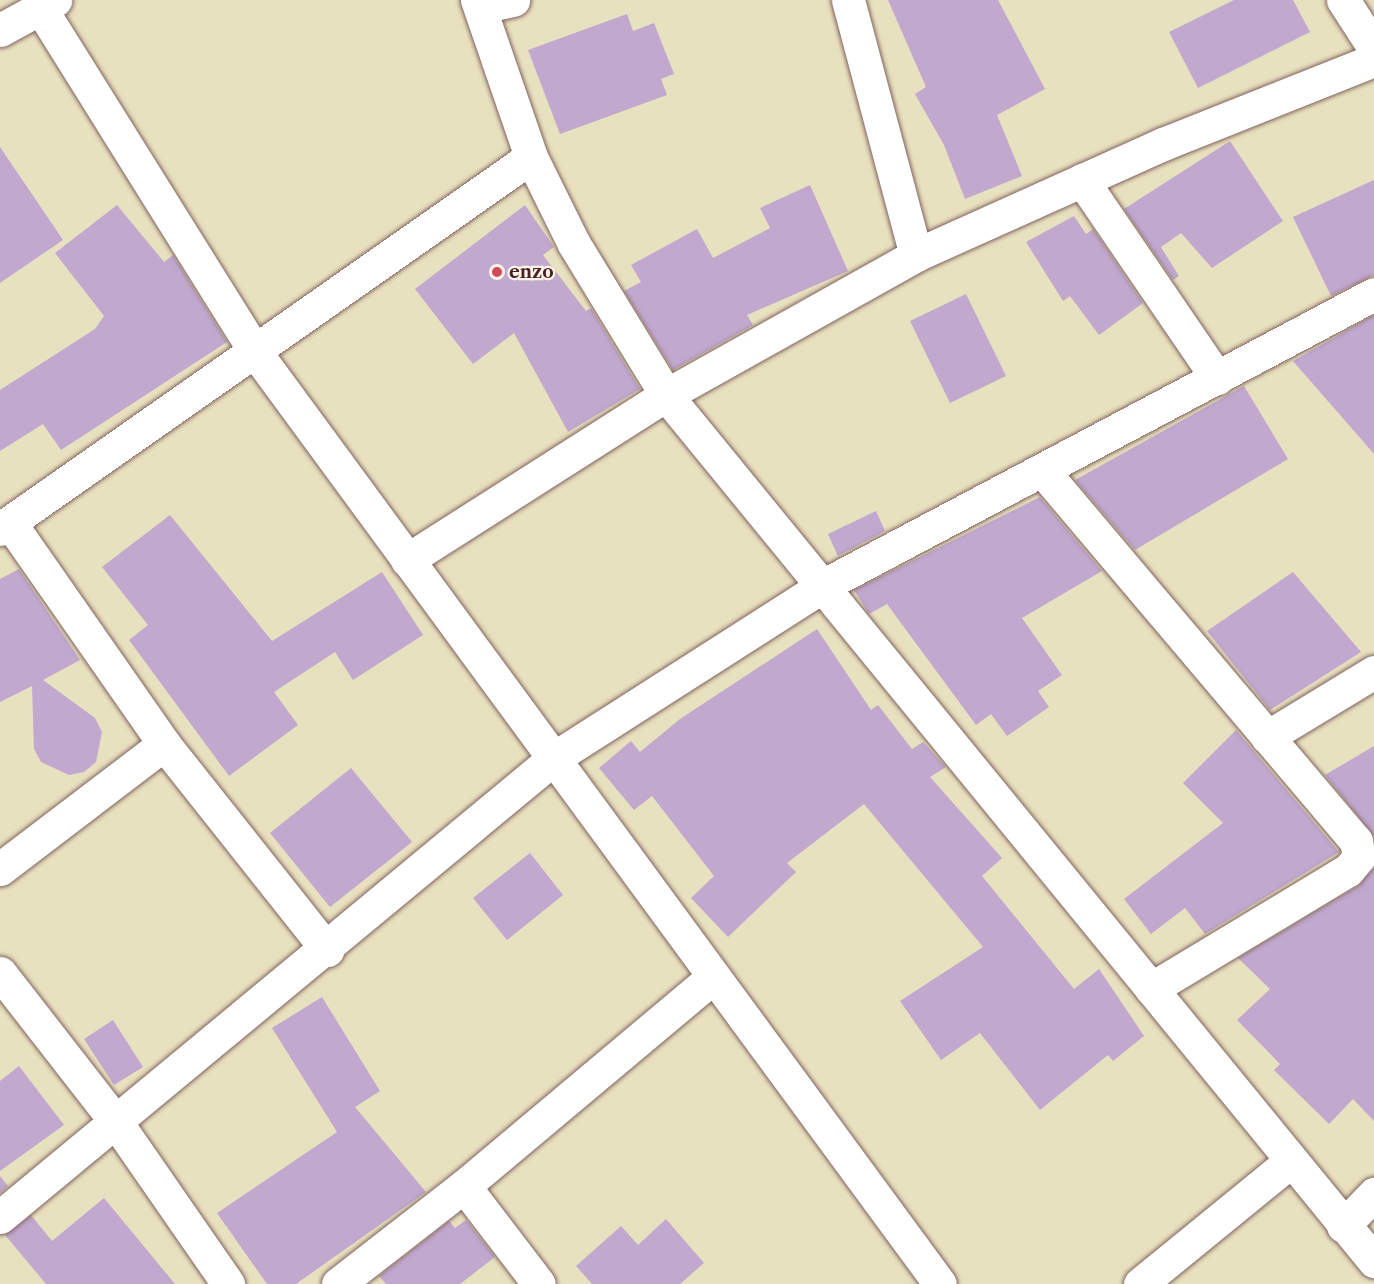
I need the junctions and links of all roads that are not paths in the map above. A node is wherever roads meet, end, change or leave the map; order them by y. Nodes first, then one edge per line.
1 (513, 0) edge
2 (848, 0) edge
3 (1343, 0) edge
4 (478, 3) edge
5 (48, 4) edge
6 (0, 30) edge
7 (1374, 48) edge
8 (1374, 60) edge
9 (531, 157) junction
10 (1082, 180) junction
11 (916, 255) junction
12 (1374, 294) edge
13 (256, 352) junction
14 (1217, 378) junction
15 (666, 394) junction
16 (1043, 471) junction
17 (5, 526) edge
18 (407, 560) junction
19 (824, 585) junction
20 (1374, 672) edge
21 (1267, 738) junction
22 (164, 744) junction
23 (554, 758) junction
24 (0, 869) edge
25 (327, 950) junction
26 (0, 973) edge
27 (712, 977) junction
28 (1151, 989) junction
29 (116, 1122) junction
30 (1291, 1161) junction
31 (464, 1186) junction
32 (1374, 1194) edge
33 (0, 1217) edge
34 (1343, 1226) junction
35 (1374, 1261) edge
36 (228, 1284) edge
37 (338, 1284) edge
38 (539, 1284) edge
39 (940, 1284) edge
40 (1140, 1284) edge

1 - 4 street
2 - 11 street
3 - 7 street
4 - 9 street
5 - 6 street
5 - 13 street
8 - 10 street
9 - 13 street
9 - 15 street
10 - 11 street
10 - 14 street
11 - 15 street
12 - 14 street
13 - 17 street
13 - 18 street
14 - 16 street
15 - 18 street
15 - 19 street
16 - 19 street
16 - 21 street
17 - 22 street
18 - 23 street
19 - 23 street
19 - 28 street
20 - 21 street
21 - 28 street
22 - 24 street
22 - 25 street
23 - 25 street
23 - 27 street
25 - 29 street
26 - 29 street
27 - 31 street
27 - 39 street
28 - 30 street
29 - 33 street
29 - 36 street
30 - 34 street
30 - 40 street
31 - 37 street
31 - 38 street
32 - 34 street
34 - 35 street

